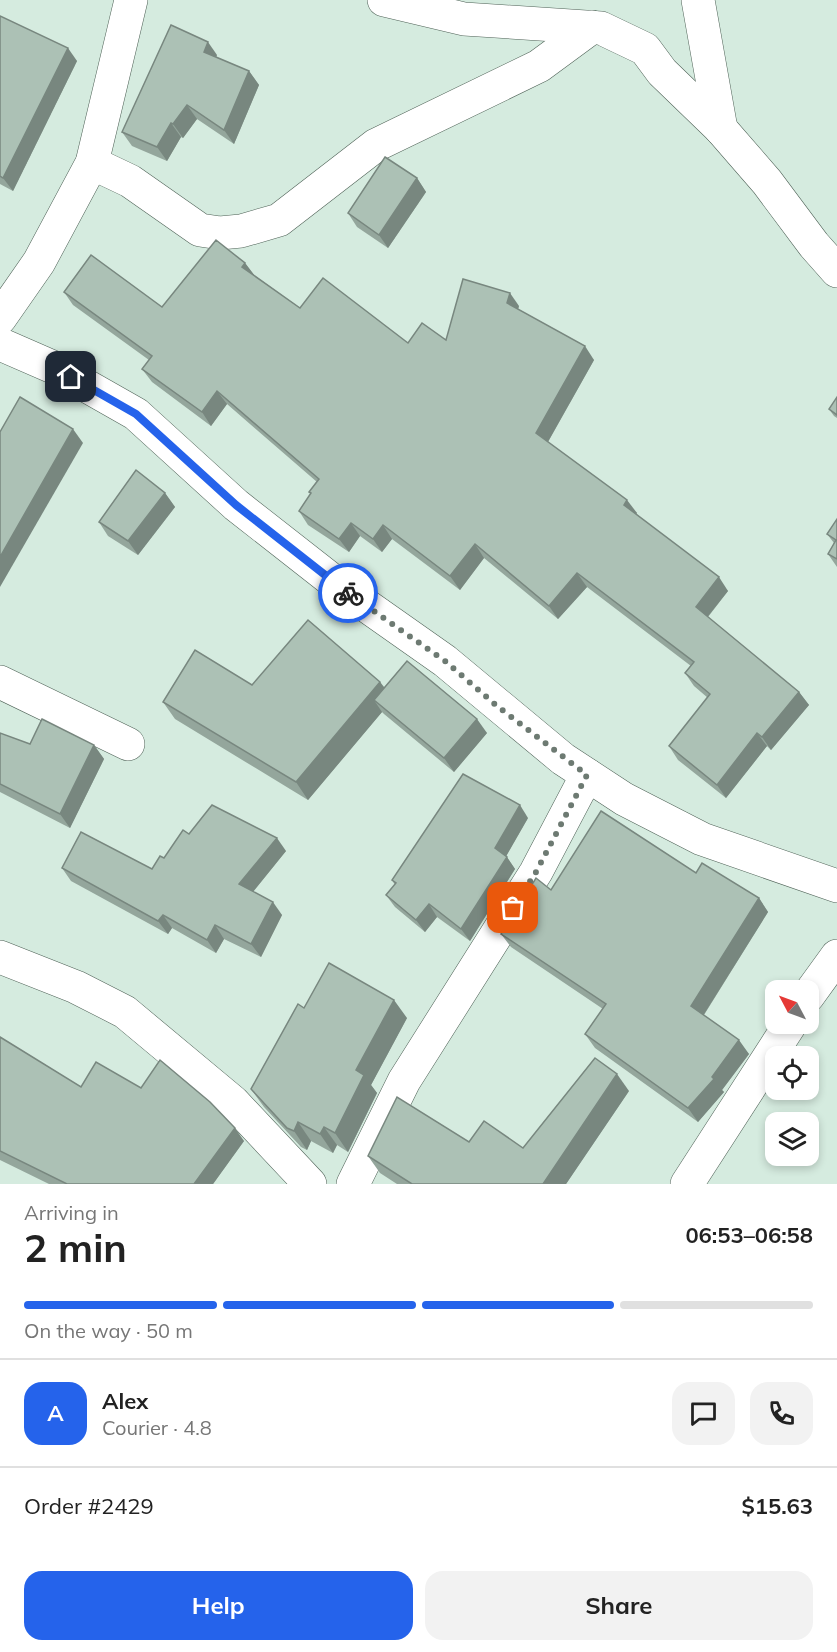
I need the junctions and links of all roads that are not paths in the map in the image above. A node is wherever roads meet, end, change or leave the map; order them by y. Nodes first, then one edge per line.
1 (131, 0) edge
2 (384, 0) edge
3 (698, 0) edge
4 (592, 27) junction
5 (722, 129) junction
6 (92, 163) junction
7 (837, 272) edge
8 (0, 318) edge
9 (0, 345) edge
10 (0, 682) edge
11 (128, 744) dead end
12 (587, 775) junction
13 (835, 884) edge
14 (837, 956) edge
15 (0, 957) edge
16 (819, 981) edge
17 (784, 1034) edge
18 (310, 1184) edge
19 (353, 1184) edge
20 (687, 1184) edge

1 - 6 street
2 - 4 street
3 - 5 street
4 - 5 street
4 - 6 street
5 - 7 street
6 - 8 street
9 - 12 street
10 - 11 street
12 - 13 street
12 - 19 street
14 - 16 street
15 - 18 street
17 - 20 street

